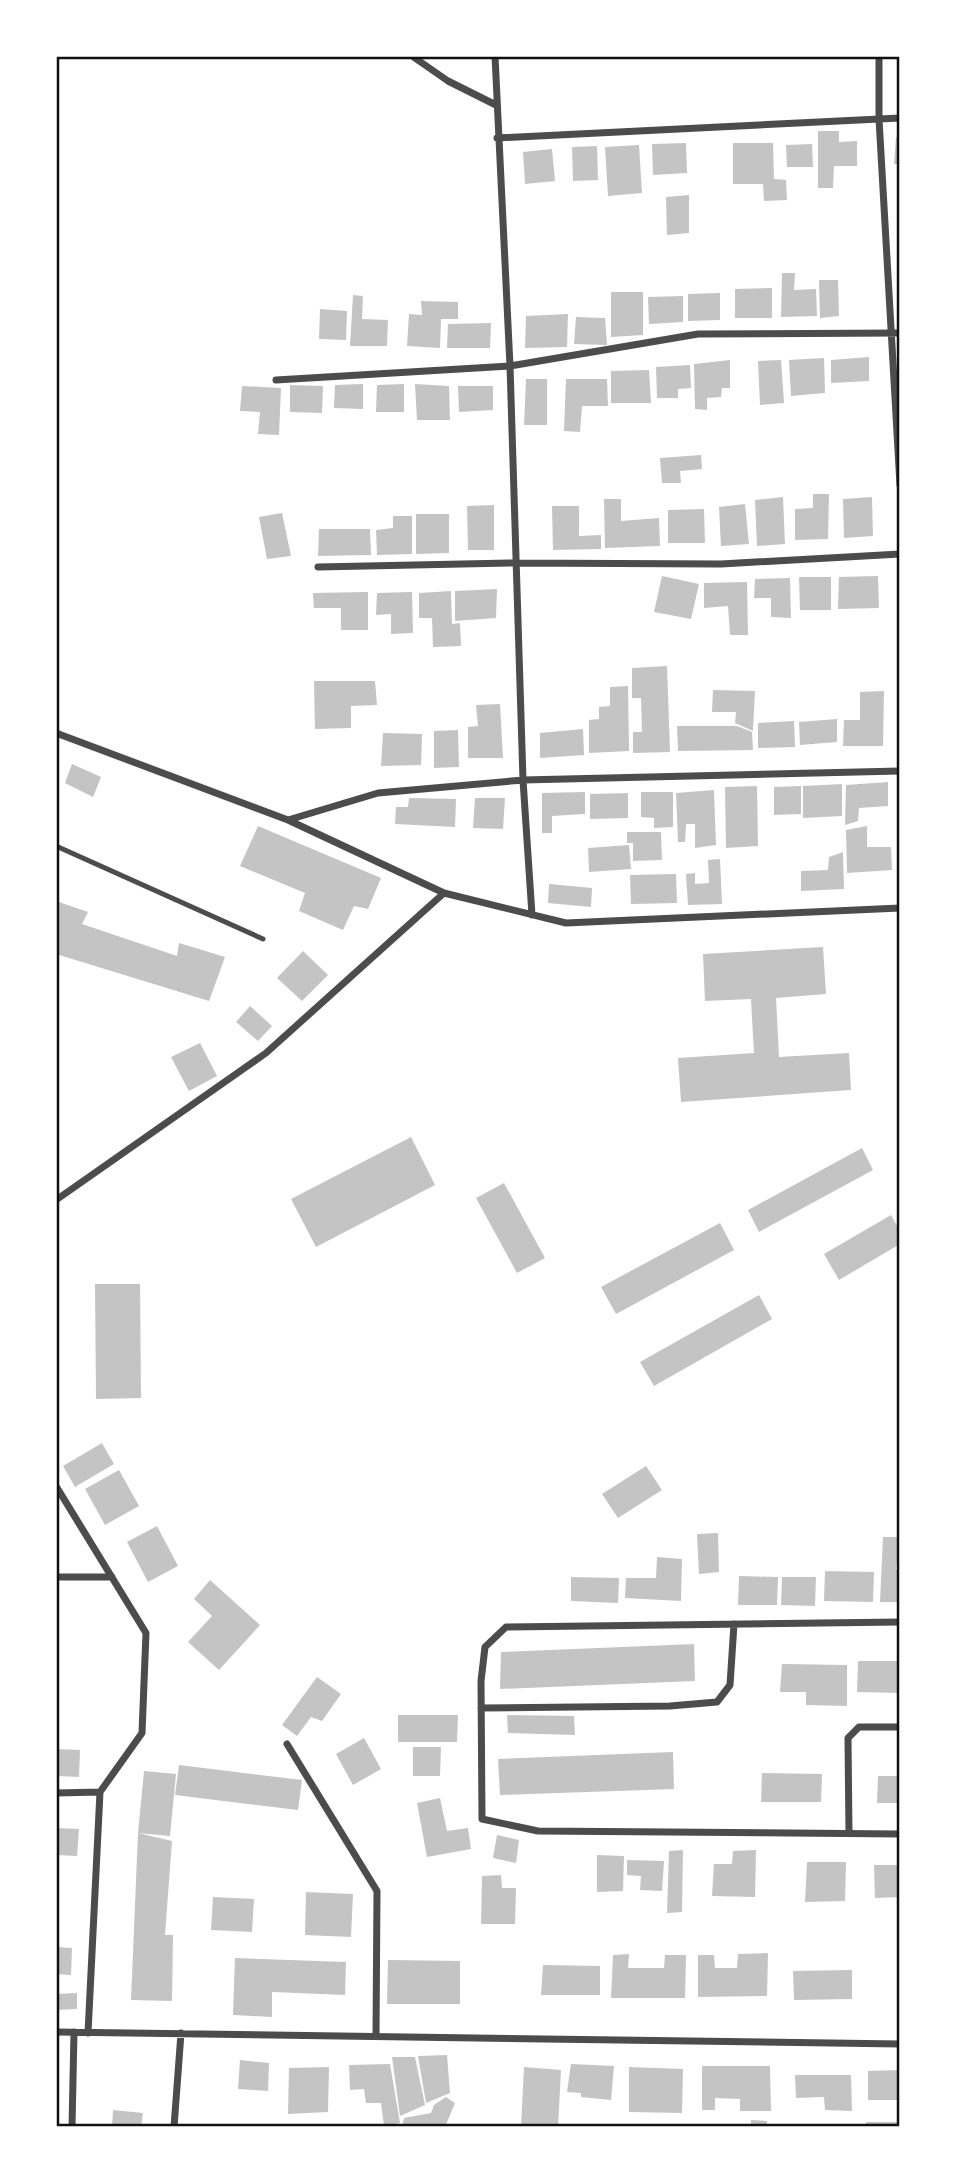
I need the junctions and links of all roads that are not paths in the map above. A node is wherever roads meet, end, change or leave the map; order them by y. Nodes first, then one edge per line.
1 (412, 56) edge
2 (495, 56) edge
3 (878, 56) edge
4 (496, 105) junction
5 (900, 118) edge
6 (879, 119) junction
7 (497, 138) junction
8 (896, 333) edge
9 (510, 366) junction
10 (276, 380) dead end
11 (900, 485) edge
12 (900, 554) edge
13 (514, 563) junction
14 (318, 567) dead end
15 (56, 733) edge
16 (900, 771) edge
17 (523, 780) junction
18 (288, 820) junction
19 (56, 846) edge
20 (444, 893) junction
21 (900, 908) edge
22 (532, 915) junction
23 (263, 940) dead end
24 (56, 1200) edge
25 (56, 1486) edge
26 (56, 1577) edge
27 (112, 1577) junction
28 (900, 1622) edge
29 (733, 1624) junction
30 (481, 1707) junction
31 (900, 1727) edge
32 (287, 1744) dead end
33 (100, 1792) junction
34 (56, 1793) edge
35 (849, 1833) junction
36 (900, 1834) edge
37 (56, 2032) edge
38 (74, 2032) junction
39 (89, 2033) junction
40 (181, 2033) junction
41 (376, 2036) junction
42 (900, 2044) edge
43 (72, 2127) edge
44 (174, 2127) edge

1 - 4 street
2 - 4 street
3 - 6 street
4 - 7 street
5 - 6 street
6 - 7 street
6 - 8 street
7 - 9 street
8 - 9 street
8 - 11 street
9 - 10 street
9 - 13 street
12 - 13 street
13 - 14 street
13 - 17 street
15 - 18 street
16 - 17 street
17 - 18 street
17 - 22 street
18 - 20 street
19 - 23 lane
20 - 22 street
20 - 24 street
21 - 22 street
25 - 27 street
26 - 27 street
27 - 33 street
28 - 29 street
29 - 30 street
29 - 30 street
30 - 35 street
31 - 35 street
32 - 41 street
33 - 34 street
33 - 39 street
35 - 36 street
37 - 38 street
38 - 39 street
38 - 43 street
39 - 40 street
40 - 41 street
40 - 44 street
41 - 42 street

